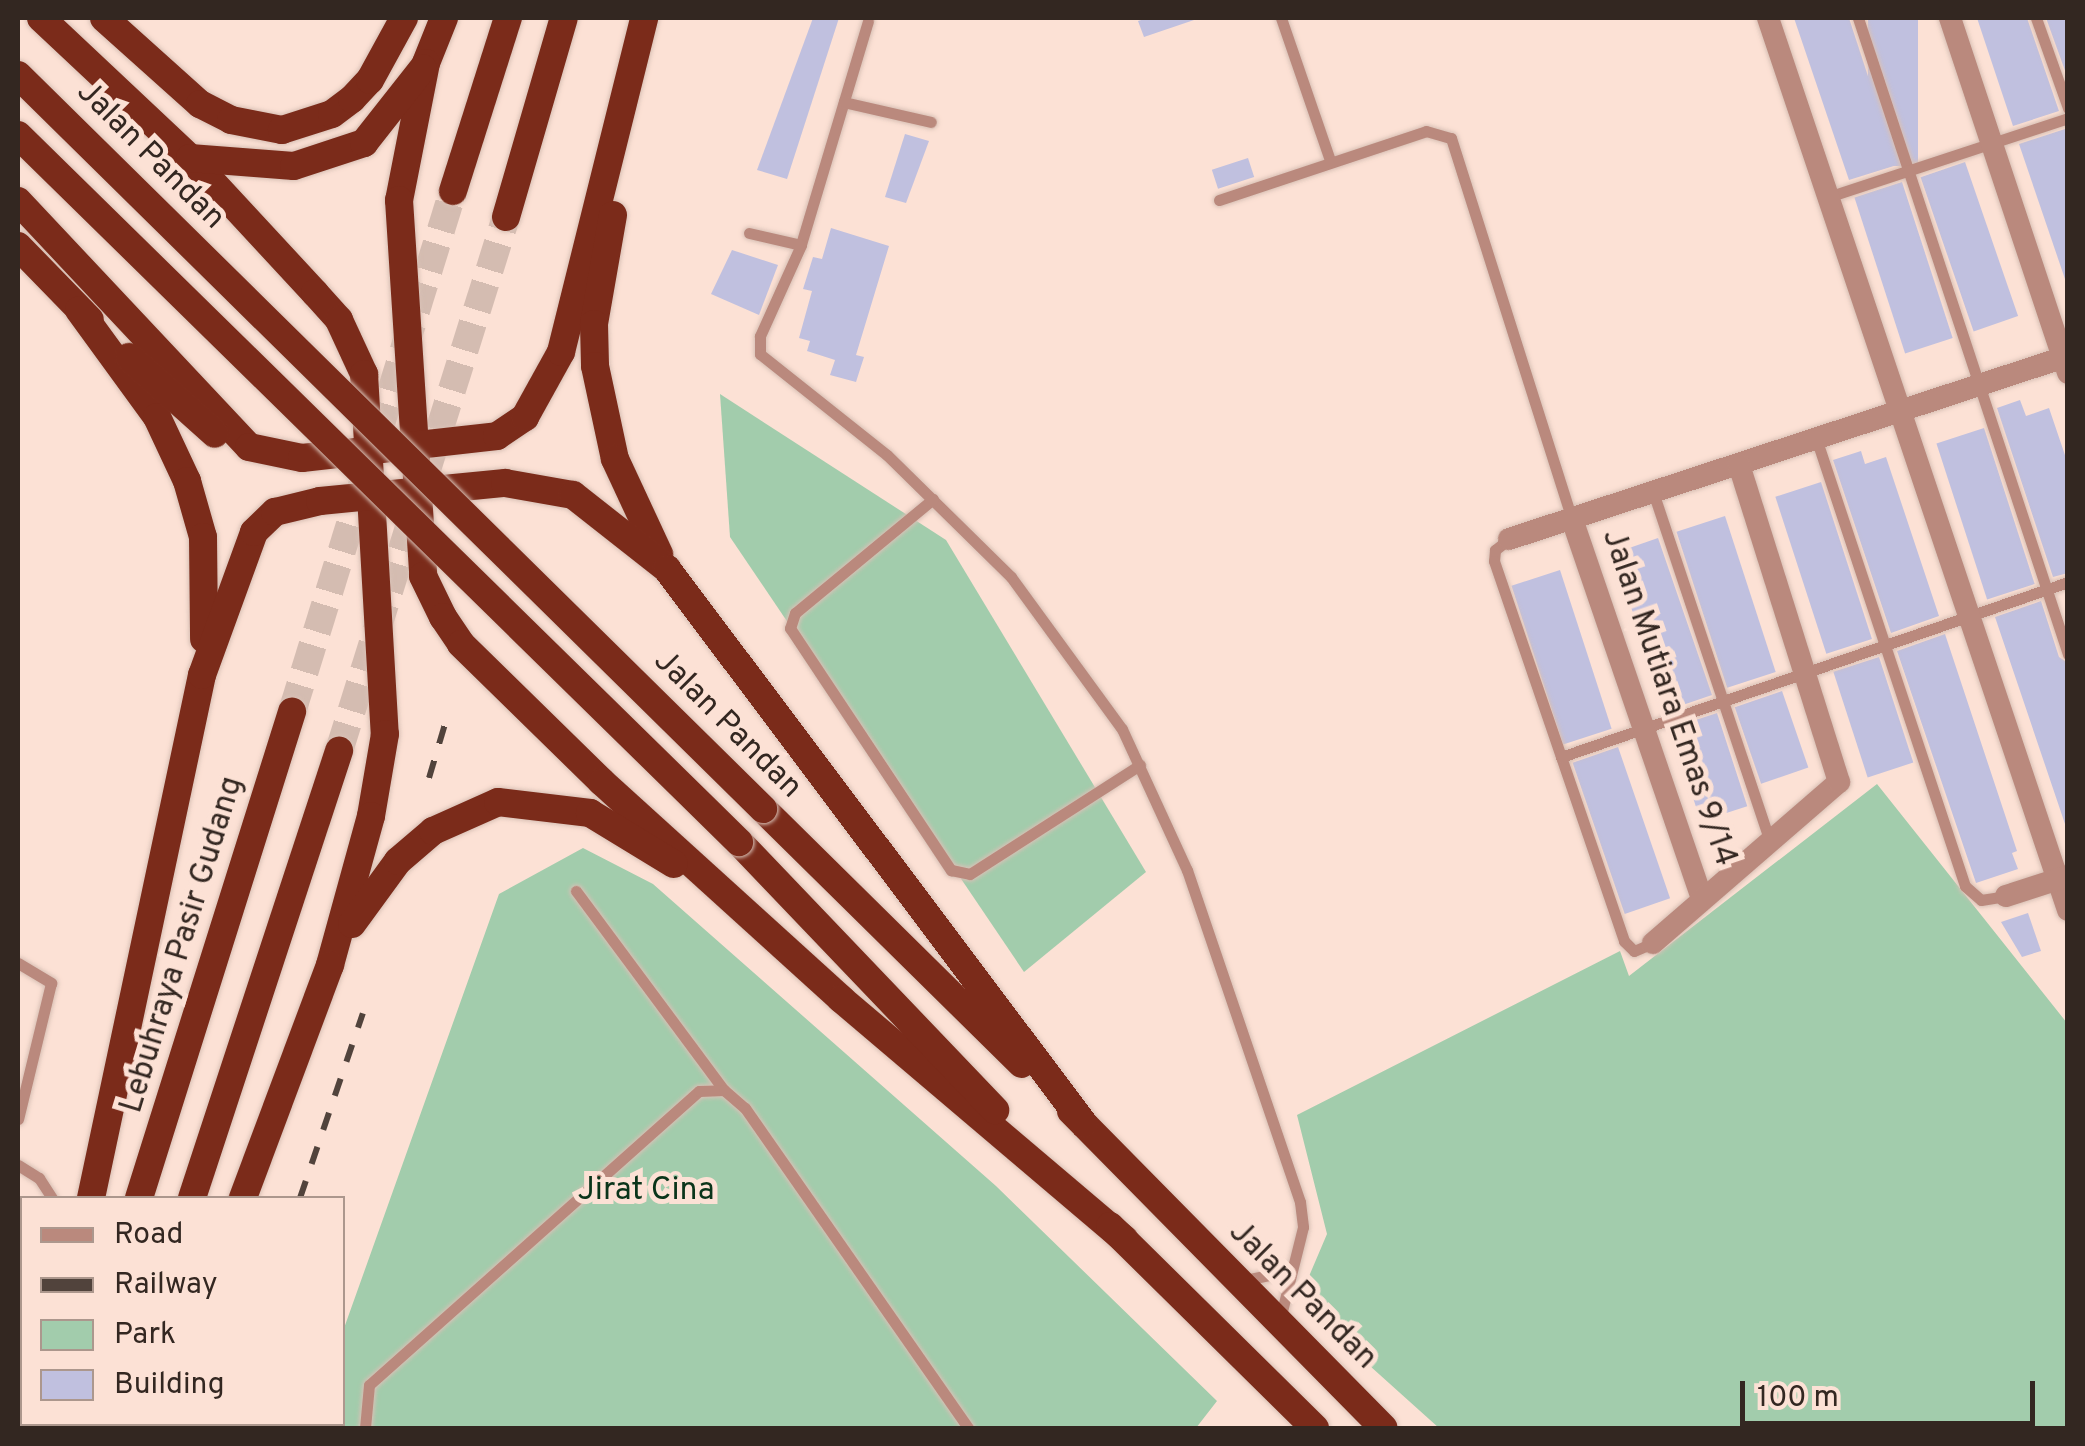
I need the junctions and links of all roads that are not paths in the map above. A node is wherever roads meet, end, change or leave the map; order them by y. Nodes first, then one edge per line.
1 (41, 18) edge
2 (104, 18) edge
3 (404, 18) edge
4 (444, 18) edge
5 (508, 18) edge
6 (564, 18) edge
7 (648, 18) edge
8 (1281, 18) edge
9 (1768, 18) edge
10 (1858, 18) edge
11 (1950, 18) edge
12 (2036, 18) edge
13 (868, 21) dead end
14 (426, 63) junction
15 (18, 74) edge
16 (844, 102) junction
17 (2068, 108) edge
18 (2068, 118) edge
19 (931, 122) dead end
20 (18, 135) edge
21 (1992, 143) junction
22 (190, 158) junction
23 (1330, 160) junction
24 (1907, 171) junction
25 (453, 191) tunnel mouth
26 (1831, 196) junction
27 (1219, 200) dead end
28 (18, 201) edge
29 (506, 218) tunnel mouth
30 (750, 233) dead end
31 (801, 245) junction
32 (18, 246) edge
33 (79, 310) junction
34 (2066, 362) edge
35 (1976, 385) junction
36 (1902, 410) junction
37 (236, 438) junction
38 (1816, 438) junction
39 (414, 447) junction
40 (368, 454) junction
41 (1739, 464) junction
42 (417, 492) junction
43 (1653, 492) junction
44 (369, 499) junction
45 (933, 500) junction
46 (1572, 519) junction
47 (1509, 539) joint
48 (667, 569) junction
49 (2068, 582) edge
50 (2046, 590) junction
51 (1967, 617) junction
52 (1884, 646) junction
53 (2068, 654) edge
54 (1808, 672) junction
55 (202, 675) junction
56 (1722, 701) junction
57 (292, 712) tunnel mouth
58 (1644, 728) junction
59 (339, 751) tunnel mouth
60 (1562, 757) junction
61 (1140, 764) junction
62 (1770, 841) junction
63 (2062, 878) edge
64 (576, 892) dead end
65 (727, 896) junction
66 (2006, 896) joint
67 (1702, 898) junction
68 (2068, 910) edge
69 (1652, 943) joint
70 (18, 963) edge
71 (330, 965) junction
72 (724, 1090) junction
73 (18, 1118) edge
74 (1084, 1124) junction
75 (18, 1165) edge
76 (51, 1196) edge
77 (91, 1196) edge
78 (139, 1196) edge
79 (193, 1196) edge
80 (244, 1196) edge
81 (1124, 1239) junction
82 (1290, 1271) junction
83 (1235, 1280) junction
84 (1280, 1325) junction
85 (365, 1428) edge
86 (968, 1428) edge
87 (1316, 1428) edge
88 (1384, 1428) edge

1 - 22 highway
2 - 3 highway
4 - 14 highway
5 - 25 highway
6 - 29 highway
7 - 39 highway
7 - 48 highway
8 - 23 lane
9 - 26 street
10 - 24 lane
11 - 21 street
12 - 17 lane
13 - 16 lane
14 - 22 highway
14 - 39 highway
15 - 74 highway, Jalan Pandan, bridge
16 - 19 lane
16 - 31 lane
18 - 21 lane
20 - 81 highway, bridge
21 - 24 lane
21 - 34 street
22 - 40 highway
23 - 27 lane
23 - 46 lane
24 - 26 lane
24 - 35 lane
26 - 36 street
28 - 37 highway
30 - 31 lane
31 - 45 lane
32 - 33 highway
33 - 37 highway
33 - 55 highway
34 - 35 street
35 - 36 street
35 - 50 lane
36 - 38 street
36 - 51 street
37 - 40 highway
38 - 41 street
38 - 52 lane
39 - 40 highway
39 - 42 highway
40 - 44 highway
41 - 43 street
41 - 54 street
42 - 44 highway
42 - 48 highway
42 - 65 highway
43 - 46 street
43 - 56 lane
44 - 55 highway
44 - 71 highway
45 - 61 lane
45 - 61 lane
46 - 47 street
46 - 58 street, Jalan Mutiara Emas 9/14
47 - 60 lane
48 - 74 highway
49 - 50 lane
50 - 51 lane
50 - 53 lane
51 - 52 lane
51 - 63 street
52 - 54 lane
52 - 66 lane
54 - 56 lane
54 - 62 street
55 - 77 highway
56 - 58 lane
56 - 62 lane
57 - 78 highway, Lebuhraya Pasir Gudang
58 - 60 lane
58 - 67 street, Jalan Mutiara Emas 9/14
59 - 79 highway
60 - 69 lane
61 - 82 lane
62 - 67 street
63 - 66 street
63 - 68 street
64 - 72 lane
65 - 71 highway
65 - 81 highway
67 - 69 street
70 - 73 lane
71 - 80 highway
72 - 85 lane
72 - 86 lane
74 - 83 highway, Jalan Pandan
75 - 76 lane
81 - 87 highway
82 - 83 lane
82 - 84 lane
83 - 84 highway, Jalan Pandan
84 - 88 highway, Jalan Pandan

